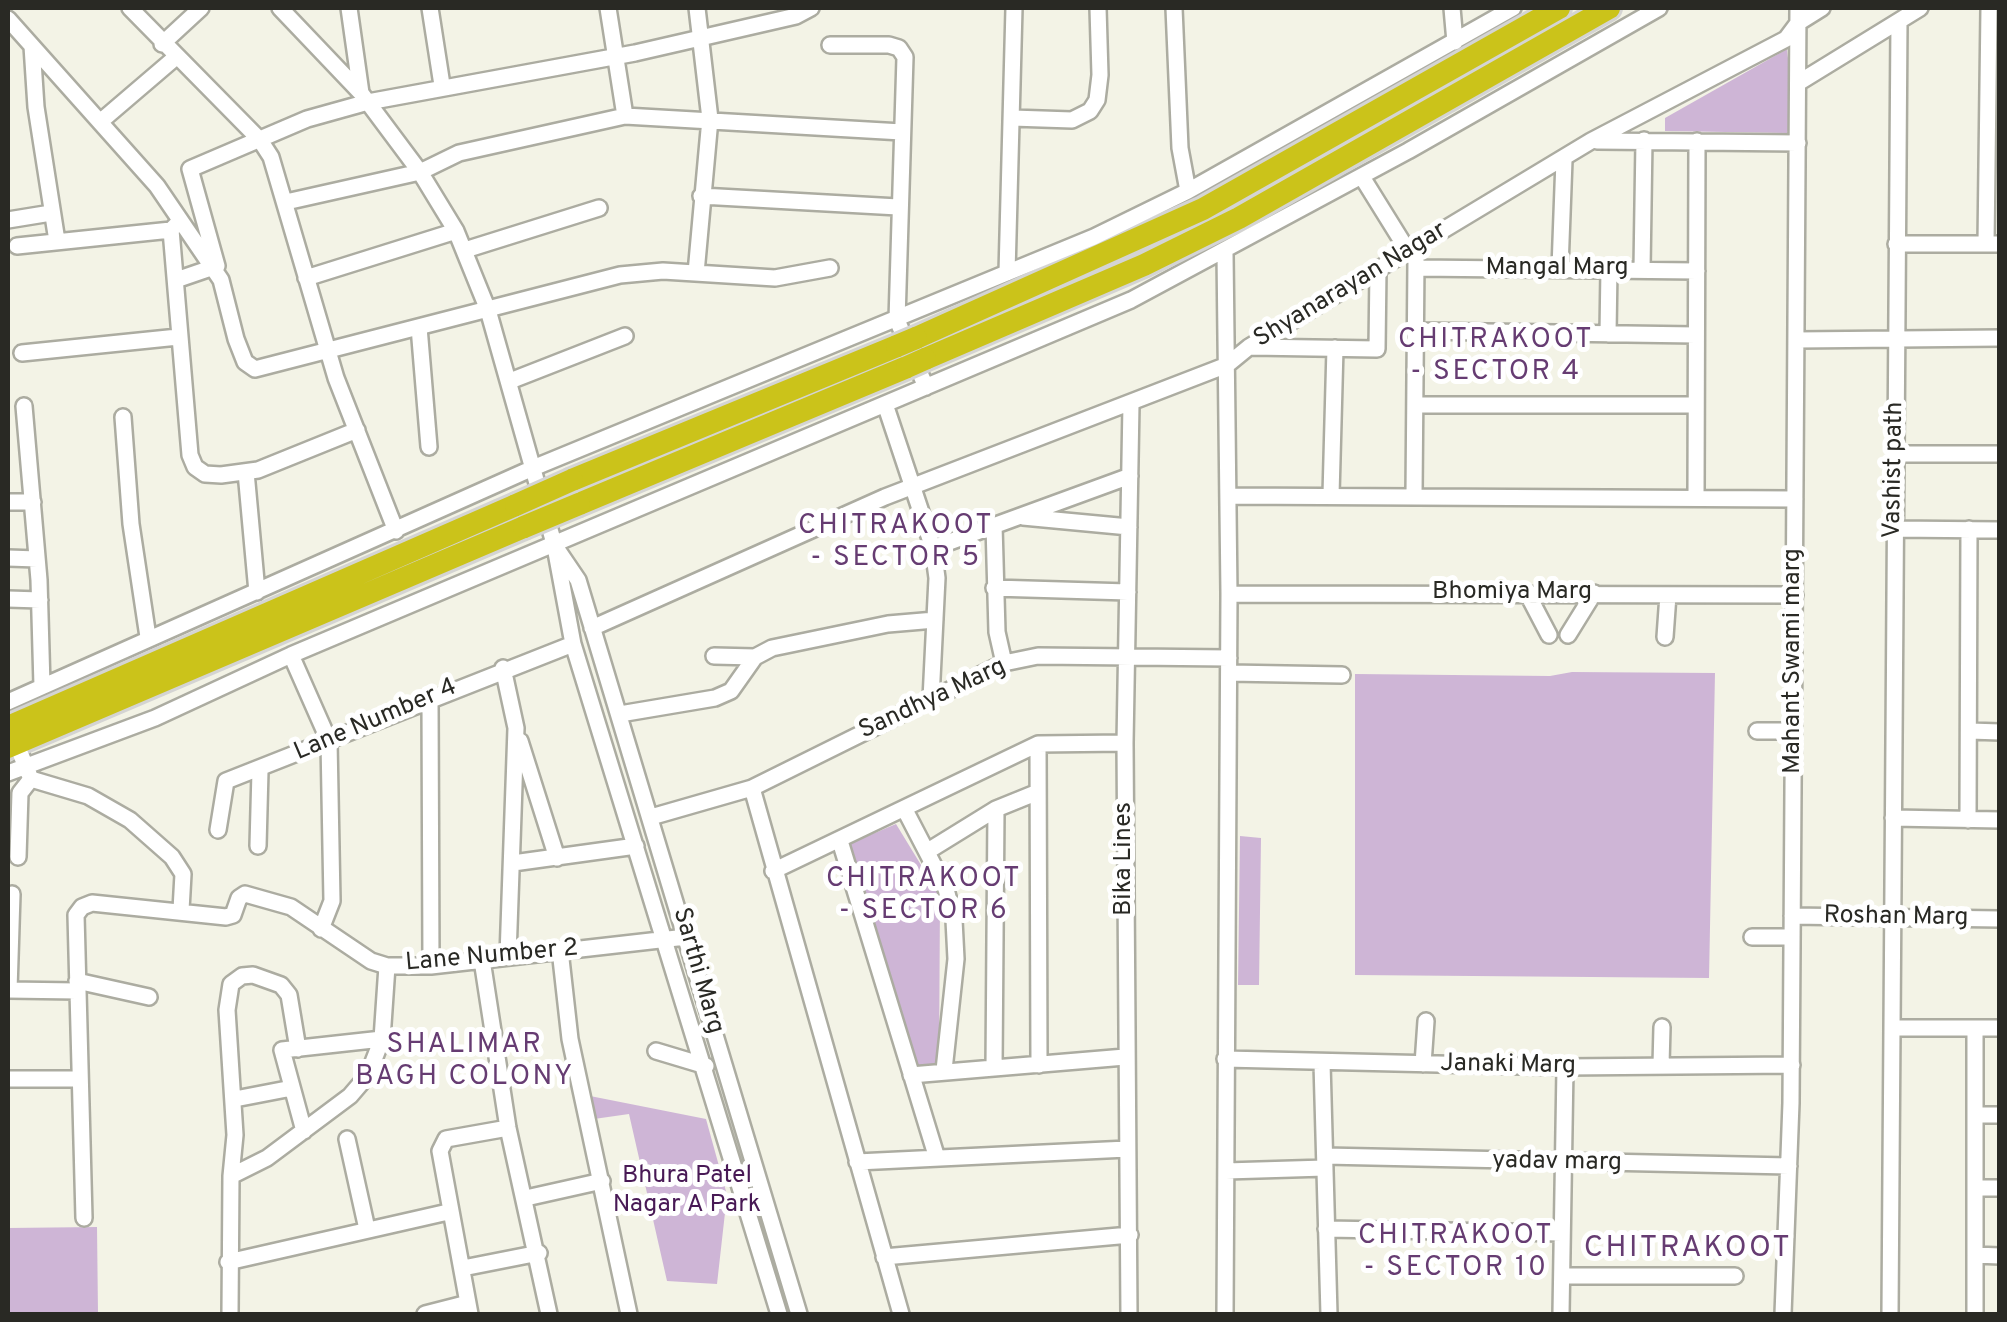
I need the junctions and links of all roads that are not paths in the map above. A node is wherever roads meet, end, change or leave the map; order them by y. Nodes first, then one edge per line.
1 (130, 8) edge
2 (201, 8) edge
3 (280, 8) edge
4 (349, 8) edge
5 (430, 8) edge
6 (608, 8) edge
7 (697, 8) edge
8 (811, 8) edge
9 (1014, 8) edge
10 (1098, 8) edge
11 (1174, 8) edge
12 (1452, 8) edge
13 (1514, 8) edge
14 (1559, 8) edge
15 (1609, 8) edge
16 (1659, 8) edge
17 (1822, 8) edge
18 (1920, 8) edge
19 (1989, 8) edge
20 (1798, 15) edge
21 (8, 19) edge
22 (1900, 22) junction
23 (703, 37) junction
24 (1455, 42) junction
25 (162, 44) junction
26 (830, 44) dead end
27 (32, 46) junction
28 (616, 56) junction
29 (176, 57) junction
30 (1798, 83) junction
31 (442, 85) junction
32 (364, 97) junction
33 (624, 116) junction
34 (1012, 118) junction
35 (710, 119) junction
36 (100, 122) junction
37 (902, 132) junction
38 (260, 140) junction
39 (1644, 140) junction
40 (1591, 141) junction
41 (1697, 141) junction
42 (1798, 143) junction
43 (1564, 160) junction
44 (420, 172) junction
45 (1362, 177) junction
46 (1188, 191) junction
47 (701, 196) junction
48 (286, 202) junction
49 (898, 207) junction
50 (599, 208) dead end
51 (51, 213) junction
52 (8, 220) edge
53 (176, 225) junction
54 (456, 231) junction
55 (57, 241) junction
56 (1896, 244) junction
57 (1993, 244) edge
58 (16, 246) dead end
59 (1412, 249) junction
60 (464, 250) junction
61 (1225, 253) junction
62 (830, 268) dead end
63 (1416, 268) junction
64 (1560, 268) junction
65 (1609, 268) junction
66 (1378, 269) junction
67 (1642, 269) junction
68 (1697, 271) junction
69 (696, 273) junction
70 (1007, 273) junction
71 (216, 274) junction
72 (306, 278) junction
73 (176, 280) junction
74 (488, 310) junction
75 (897, 320) junction
76 (419, 328) junction
77 (1417, 332) junction
78 (1608, 334) junction
79 (625, 336) dead end
80 (1696, 336) junction
81 (178, 337) junction
82 (1897, 337) junction
83 (2000, 338) edge
84 (1797, 340) junction
85 (1248, 347) junction
86 (1335, 348) junction
87 (22, 353) dead end
88 (328, 353) junction
89 (911, 353) junction
90 (1227, 364) junction
91 (510, 381) junction
92 (926, 387) junction
93 (885, 404) junction
94 (1131, 404) junction
95 (1416, 405) junction
96 (1696, 405) junction
97 (24, 406) dead end
98 (123, 417) dead end
99 (357, 430) junction
100 (8, 432) edge
101 (26, 432) junction
102 (429, 447) dead end
103 (1895, 454) junction
104 (2000, 454) edge
105 (533, 468) junction
106 (246, 472) junction
107 (1130, 476) junction
108 (912, 486) junction
109 (1331, 495) junction
110 (1414, 495) junction
111 (1228, 496) junction
112 (1696, 498) junction
113 (1795, 499) junction
114 (8, 502) edge
115 (33, 502) junction
116 (520, 516) junction
117 (1018, 516) junction
118 (994, 525) junction
119 (1129, 526) junction
120 (1894, 529) junction
121 (1969, 529) junction
122 (2000, 530) edge
123 (396, 532) junction
124 (555, 548) junction
125 (933, 548) junction
126 (8, 558) edge
127 (37, 559) junction
128 (994, 588) junction
129 (257, 592) junction
130 (1128, 592) junction
131 (1527, 593) junction
132 (1594, 593) junction
133 (1230, 594) junction
134 (1668, 595) junction
135 (1795, 595) junction
136 (8, 600) edge
137 (40, 600) junction
138 (935, 620) junction
139 (592, 628) junction
140 (1549, 635) dead end
141 (1568, 635) dead end
142 (1665, 637) dead end
143 (148, 638) junction
144 (574, 644) junction
145 (292, 655) junction
146 (714, 656) dead end
147 (756, 656) junction
148 (1128, 657) junction
149 (1004, 663) junction
150 (1229, 665) junction
151 (503, 668) junction
152 (1342, 675) dead end
153 (42, 686) junction
154 (430, 698) junction
155 (931, 699) junction
156 (8, 702) edge
157 (620, 714) junction
158 (516, 728) junction
159 (1757, 730) dead end
160 (1794, 731) junction
161 (1970, 731) junction
162 (2000, 732) edge
163 (10, 739) edge
164 (328, 741) junction
165 (1126, 743) junction
166 (1038, 744) junction
167 (260, 770) junction
168 (8, 773) edge
169 (29, 774) junction
170 (752, 788) junction
171 (1038, 792) junction
172 (906, 810) junction
173 (996, 810) junction
174 (651, 817) junction
175 (1893, 818) junction
176 (1968, 820) junction
177 (2000, 820) edge
178 (218, 830) dead end
179 (840, 842) junction
180 (258, 846) dead end
181 (636, 846) junction
182 (928, 852) junction
183 (18, 858) dead end
184 (557, 858) junction
185 (513, 863) junction
186 (773, 871) junction
187 (12, 894) dead end
188 (181, 910) junction
189 (1792, 916) junction
190 (1893, 918) junction
191 (2000, 920) edge
192 (321, 929) junction
193 (686, 937) junction
194 (1752, 937) dead end
195 (1792, 937) junction
196 (668, 942) junction
197 (560, 950) junction
198 (508, 956) junction
199 (482, 960) junction
200 (387, 966) junction
201 (431, 966) junction
202 (77, 986) junction
203 (8, 990) edge
204 (149, 997) dead end
205 (1426, 1022) dead end
206 (1662, 1027) dead end
207 (1892, 1028) junction
208 (1975, 1028) junction
209 (2000, 1028) edge
210 (382, 1039) junction
211 (298, 1049) junction
212 (656, 1051) dead end
213 (1126, 1056) junction
214 (1226, 1059) junction
215 (1322, 1063) junction
216 (1423, 1064) junction
217 (1039, 1065) junction
218 (706, 1066) junction
219 (1661, 1066) junction
220 (1792, 1066) junction
221 (1565, 1067) junction
222 (994, 1068) junction
223 (944, 1070) junction
224 (911, 1075) junction
225 (8, 1079) edge
226 (79, 1080) junction
227 (292, 1088) junction
228 (235, 1099) junction
229 (1976, 1115) junction
230 (2000, 1116) edge
231 (508, 1128) junction
232 (304, 1131) junction
233 (347, 1139) dead end
234 (1127, 1149) junction
235 (936, 1156) junction
236 (857, 1162) junction
237 (1325, 1162) junction
238 (1563, 1164) junction
239 (1790, 1166) junction
240 (1226, 1171) junction
241 (231, 1176) junction
242 (602, 1181) junction
243 (1976, 1188) junction
244 (2000, 1188) edge
245 (526, 1198) junction
246 (448, 1212) junction
247 (84, 1218) dead end
248 (1326, 1228) junction
249 (367, 1229) junction
250 (1562, 1233) junction
251 (1130, 1235) junction
252 (538, 1253) junction
253 (1975, 1255) junction
254 (2000, 1256) edge
255 (884, 1257) junction
256 (228, 1262) junction
257 (462, 1268) junction
258 (1562, 1276) junction
259 (1735, 1276) dead end
260 (469, 1309) edge
261 (230, 1314) edge
262 (425, 1314) edge
263 (550, 1314) edge
264 (629, 1314) edge
265 (779, 1314) edge
266 (799, 1314) edge
267 (901, 1314) edge
268 (1129, 1314) edge
269 (1225, 1314) edge
270 (1329, 1314) edge
271 (1561, 1314) edge
272 (1783, 1314) edge
273 (1890, 1314) edge
274 (1975, 1314) edge

1 - 25 street
2 - 25 street
3 - 32 street
4 - 32 street
5 - 31 street
6 - 28 street
7 - 23 street
8 - 23 street
9 - 34 street
10 - 34 street
11 - 46 street
12 - 24 street
13 - 24 street
14 - 89 highway
15 - 89 highway
16 - 45 street
17 - 20 street, Shyanarayan Nagar
18 - 22 street
19 - 57 street
20 - 30 street, Mahant Swami marg
20 - 40 street, Shyanarayan Nagar
21 - 27 street
22 - 30 street
22 - 56 street, Vashist path
23 - 28 street
23 - 35 street
24 - 46 street
25 - 29 street
26 - 37 street
27 - 36 street
27 - 51 street
28 - 31 street
28 - 33 street
29 - 36 street
29 - 38 street
30 - 42 street, Mahant Swami marg
31 - 32 street
32 - 38 street
32 - 44 street
33 - 35 street
33 - 44 street
34 - 70 street
35 - 37 street
35 - 47 street
36 - 53 street
37 - 49 street
38 - 48 street
38 - 71 street
39 - 40 street
39 - 41 street
39 - 67 street
40 - 43 street, Shyanarayan Nagar
41 - 42 street
41 - 68 street
42 - 84 street, Mahant Swami marg
43 - 59 street, Shyanarayan Nagar
43 - 64 street
44 - 48 street
44 - 54 street
45 - 59 street
45 - 61 street
46 - 70 street
47 - 49 street
47 - 69 street
48 - 72 street
49 - 75 street
50 - 60 street
51 - 52 street
51 - 55 street
53 - 55 street
53 - 71 street
53 - 73 street
54 - 60 street
54 - 72 street
55 - 58 street
56 - 57 street
56 - 82 street, Vashist path
59 - 63 street
59 - 66 street, Shyanarayan Nagar
60 - 74 street
61 - 90 street
61 - 92 street
62 - 69 street
63 - 64 street, Mangal Marg
63 - 77 street
64 - 65 street, Mangal Marg
65 - 67 street, Mangal Marg
65 - 78 street
66 - 85 street, Shyanarayan Nagar
66 - 86 street
67 - 68 street, Mangal Marg
68 - 80 street
69 - 74 street
70 - 75 street
71 - 73 street
71 - 88 street
72 - 88 street
73 - 81 street
74 - 76 street
74 - 91 street
75 - 92 street
75 - 105 street
76 - 88 street
76 - 102 street
77 - 78 street
77 - 95 street
78 - 80 street
79 - 91 street
80 - 96 street
81 - 87 street
81 - 106 street
82 - 83 street
82 - 84 street
82 - 103 street, Vashist path
84 - 113 street, Mahant Swami marg
85 - 86 street
85 - 90 street, Shyanarayan Nagar
86 - 109 street
88 - 99 street
89 - 116 highway, bridge
89 - 116 highway, bridge
90 - 94 street, Shyanarayan Nagar
90 - 111 street
91 - 105 street
92 - 93 street
93 - 108 street
93 - 124 street
94 - 107 street, Bika Lines
94 - 108 street, Shyanarayan Nagar
95 - 96 street
95 - 110 street
96 - 112 street
97 - 101 street
98 - 143 street
99 - 106 street
99 - 123 street
100 - 101 street
101 - 115 street
103 - 104 street
103 - 120 street, Vashist path
105 - 123 street
105 - 124 street
106 - 129 street
107 - 117 street
107 - 119 street, Bika Lines
108 - 125 street
108 - 139 street, Shyanarayan Nagar
109 - 110 street
109 - 111 street
110 - 112 street
111 - 133 street
112 - 113 street
113 - 135 street, Mahant Swami marg
114 - 115 street
115 - 127 street
116 - 163 highway
117 - 118 street
117 - 119 street
118 - 125 street
118 - 128 street
119 - 130 street, Bika Lines
120 - 121 street
120 - 175 street, Vashist path
121 - 122 street
121 - 161 street
123 - 129 street
124 - 139 street, Sarthi Marg
124 - 144 street, Sarthi Marg
124 - 145 street
125 - 138 street
126 - 127 street
127 - 137 street
128 - 130 street
128 - 149 street
129 - 143 street
130 - 148 street, Bika Lines
131 - 132 street, Bhomiya Marg
131 - 133 street, Bhomiya Marg
131 - 140 street
132 - 134 street, Bhomiya Marg
132 - 141 street
133 - 150 street
134 - 135 street, Bhomiya Marg
134 - 142 street
135 - 160 street, Mahant Swami marg
136 - 137 street
137 - 153 street
138 - 147 street
138 - 155 street
139 - 157 street, Sarthi Marg
143 - 153 street
144 - 151 street, Lane Number 4
144 - 181 street, Sarthi Marg
145 - 164 street
145 - 169 street
146 - 147 street
147 - 157 street
148 - 149 street, Sandhya Marg
148 - 150 street, Sandhya Marg
148 - 165 street, Bika Lines
149 - 155 street, Sandhya Marg
150 - 152 street, Sandhya Marg
150 - 214 street
151 - 154 street, Lane Number 4
151 - 158 street
153 - 156 street
154 - 164 street, Lane Number 4
154 - 201 street
155 - 170 street, Sandhya Marg
157 - 174 street, Sarthi Marg
158 - 184 street
158 - 185 street
159 - 160 street
160 - 189 street, Mahant Swami marg
161 - 162 street
161 - 176 street
163 - 169 street
164 - 167 street, Lane Number 4
164 - 192 street
165 - 166 street
165 - 213 street, Bika Lines
166 - 171 street
166 - 172 street
167 - 178 street, Lane Number 4
167 - 180 street
168 - 169 street
169 - 183 street
169 - 188 street
170 - 174 street, Sandhya Marg
170 - 186 street
171 - 173 street
171 - 217 street
172 - 179 street
172 - 182 street
173 - 182 street
173 - 222 street
174 - 193 street, Sarthi Marg
175 - 176 street
175 - 190 street, Vashist path
176 - 177 street
179 - 186 street
179 - 224 street
181 - 184 street
181 - 196 street, Sarthi Marg
182 - 223 street
184 - 185 street
185 - 198 street
186 - 236 street
187 - 203 street
188 - 192 street, Lane Number 2
188 - 202 street, Lane Number 2
189 - 190 street, Roshan Marg
189 - 195 street, Mahant Swami marg
190 - 191 street, Roshan Marg
190 - 207 street, Vashist path
192 - 200 street, Lane Number 2
193 - 196 street, Lane Number 2
193 - 266 street, Sarthi Marg
194 - 195 street
195 - 220 street, Mahant Swami marg
196 - 197 street, Lane Number 2
196 - 218 street, Sarthi Marg
197 - 198 street, Lane Number 2
197 - 242 street
198 - 199 street, Lane Number 2
199 - 201 street, Lane Number 2
199 - 231 street
200 - 201 street, Lane Number 2
200 - 210 street
202 - 203 street
202 - 204 street
202 - 226 street
205 - 216 street
206 - 219 street
207 - 208 street
207 - 273 street, Vashist path
208 - 209 street
208 - 229 street
210 - 211 street
210 - 232 street
211 - 227 street
211 - 228 street
212 - 218 street
213 - 217 street
213 - 234 street, Bika Lines
214 - 215 street, Janaki Marg
214 - 240 street
215 - 216 street, Janaki Marg
215 - 237 street
216 - 221 street, Janaki Marg
217 - 222 street
218 - 265 street, Sarthi Marg
219 - 220 street, Janaki Marg
219 - 221 street, Janaki Marg
220 - 239 street, Mahant Swami marg
221 - 238 street
222 - 223 street
223 - 224 street
224 - 235 street
225 - 226 street
226 - 247 street
227 - 228 street
227 - 232 street
228 - 241 street
229 - 230 street
229 - 243 street
231 - 245 street
231 - 246 street
232 - 241 street
233 - 249 street
234 - 235 street
234 - 251 street, Bika Lines
235 - 236 street
236 - 255 street
237 - 238 street, yadav marg
237 - 240 street, yadav marg
237 - 248 street
238 - 239 street, yadav marg
238 - 250 street
239 - 272 street, Mahant Swami marg
240 - 269 street
241 - 256 street
242 - 245 street
242 - 264 street
243 - 244 street
243 - 253 street
245 - 252 street
246 - 249 street
246 - 257 street
248 - 250 street
248 - 270 street
249 - 256 street
250 - 258 street
251 - 255 street
251 - 268 street, Bika Lines
252 - 257 street
252 - 263 street
253 - 254 street
253 - 274 street
255 - 267 street
256 - 261 street
257 - 260 street
258 - 259 street
258 - 271 street
260 - 262 street

